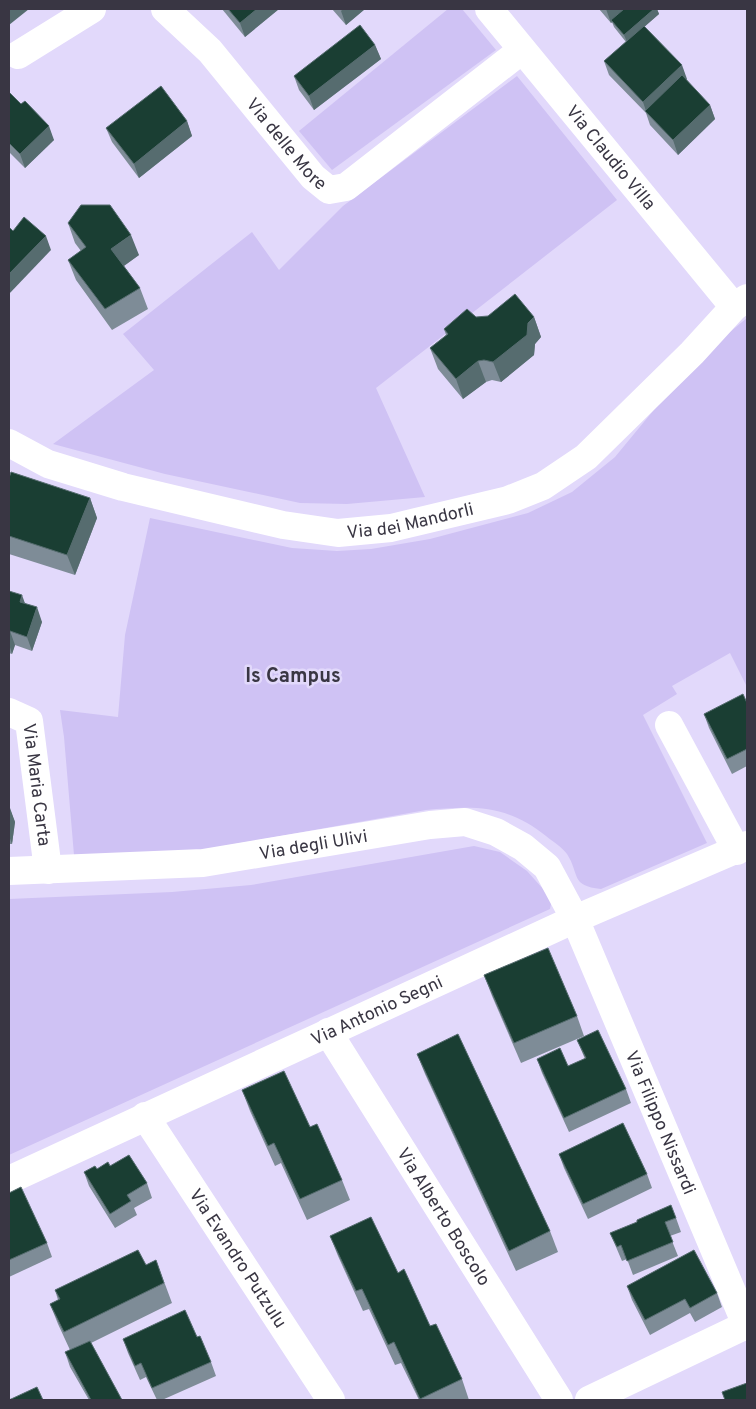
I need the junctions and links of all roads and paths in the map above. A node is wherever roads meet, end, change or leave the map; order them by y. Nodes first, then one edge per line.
1 (92, 9) edge
2 (165, 9) edge
3 (490, 9) edge
4 (522, 50) junction
5 (18, 55) dead end
6 (741, 303) edge
7 (9, 442) edge
8 (9, 712) edge
9 (669, 725) dead end
10 (742, 848) edge
11 (48, 870) junction
12 (9, 871) edge
13 (575, 919) junction
14 (328, 1032) junction
15 (145, 1116) junction
16 (9, 1180) edge
17 (746, 1326) edge
18 (331, 1400) edge
19 (559, 1400) edge
20 (589, 1400) edge

1 - 5 street
2 - 4 street, Via delle More
3 - 4 street, Via Claudio Villa
4 - 6 street, Via Claudio Villa
6 - 7 street, Via dei Mandorli
8 - 11 street, Via Maria Carta
9 - 10 street
10 - 13 street, Via Antonio Segni
11 - 12 street, Via degli Ulivi
11 - 13 street, Via degli Ulivi
13 - 14 street, Via Antonio Segni
13 - 17 street, Via Filippo Nissardi
14 - 15 street, Via Antonio Segni
14 - 19 street, Via Alberto Boscolo
15 - 16 street, Via Antonio Segni
15 - 18 street, Via Evandro Putzulu
17 - 20 street

